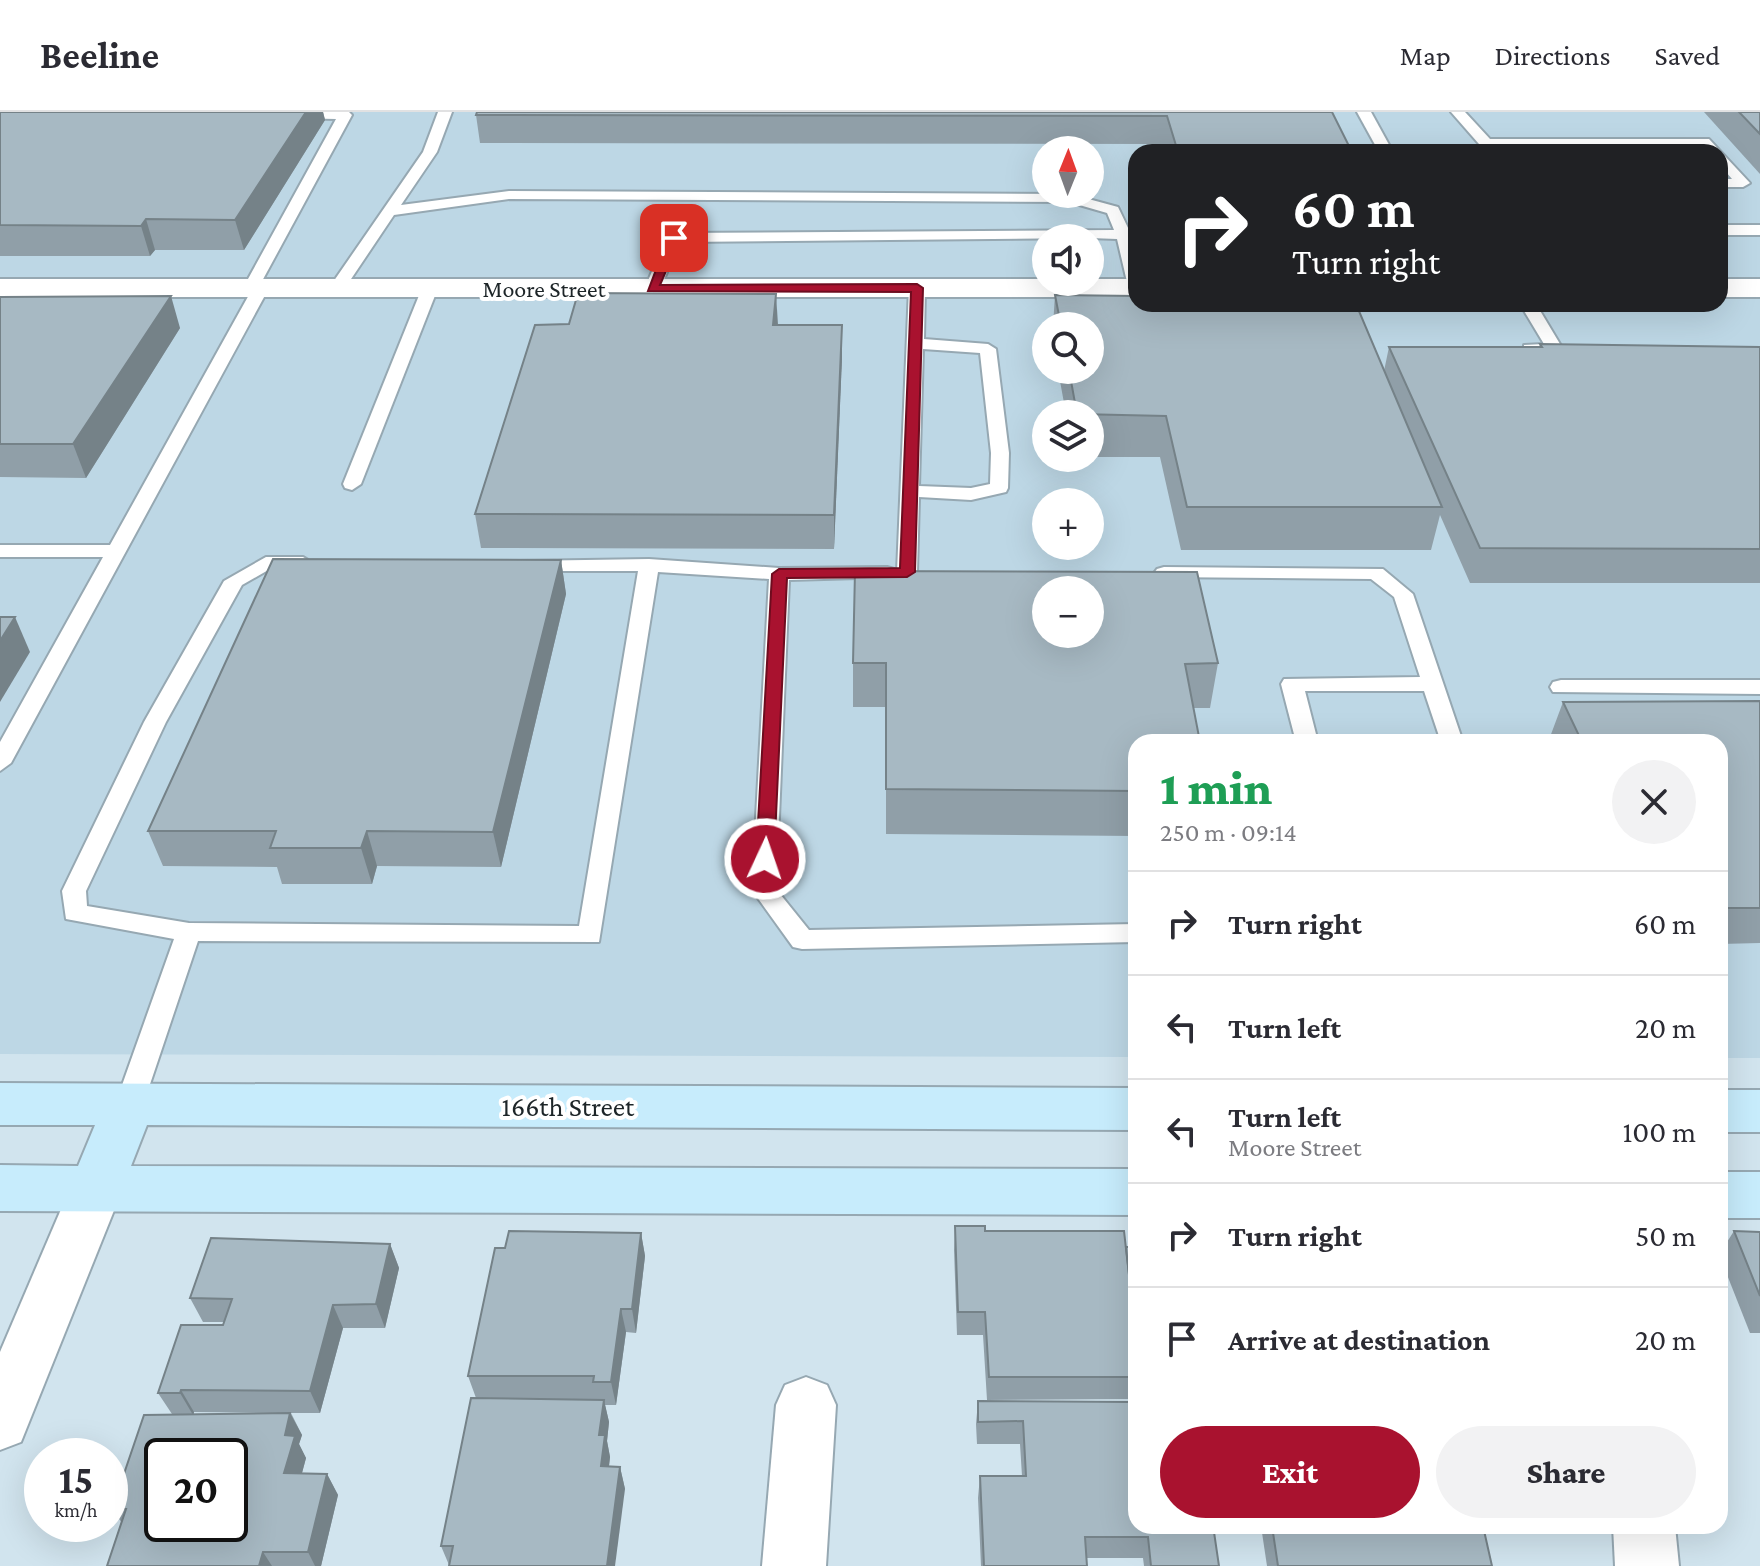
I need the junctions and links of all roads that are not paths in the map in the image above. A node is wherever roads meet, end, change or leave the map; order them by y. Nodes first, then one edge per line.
1 (445, 112) edge
2 (1364, 112) edge
3 (1458, 112) edge
4 (284, 114) edge
5 (1382, 144) edge
6 (1487, 144) edge
7 (1654, 144) edge
8 (1710, 144) edge
9 (1728, 166) edge
10 (1728, 183) edge
11 (390, 211) junction
12 (1728, 230) edge
13 (1760, 230) edge
14 (1128, 231) edge
15 (1128, 234) edge
16 (1128, 287) edge
17 (0, 288) edge
18 (256, 288) junction
19 (337, 288) junction
20 (430, 288) junction
21 (653, 288) junction
22 (917, 288) junction
23 (1728, 288) edge
24 (1760, 288) edge
25 (1534, 312) edge
26 (915, 343) junction
27 (1509, 349) edge
28 (352, 484) dead end
29 (911, 491) junction
30 (0, 551) edge
31 (116, 551) junction
32 (330, 564) edge
33 (506, 564) edge
34 (649, 565) junction
35 (1141, 573) edge
36 (779, 574) junction
37 (1432, 684) junction
38 (1561, 687) dead end
39 (1760, 687) edge
40 (1305, 734) edge
41 (1449, 734) edge
42 (0, 763) edge
43 (189, 932) junction
44 (1128, 933) edge
45 (0, 1104) edge
46 (129, 1105) junction
47 (1128, 1109) edge
48 (1728, 1111) edge
49 (1760, 1111) edge
50 (0, 1188) edge
51 (96, 1188) junction
52 (1128, 1192) edge
53 (1728, 1195) edge
54 (1760, 1195) edge
55 (806, 1405) dead end
56 (0, 1422) edge
57 (1645, 1534) edge
58 (794, 1566) edge
59 (1647, 1566) edge

1 - 11 lane
2 - 5 lane
3 - 6 lane
4 - 18 lane
7 - 8 lane
9 - 10 lane
11 - 14 lane
11 - 19 lane
12 - 13 lane
15 - 21 lane
16 - 22 street, Moore Street
17 - 18 street, Moore Street
18 - 19 street, Moore Street
18 - 31 lane
19 - 20 street, Moore Street
20 - 21 street, Moore Street
20 - 28 lane
21 - 22 street, Moore Street
22 - 26 lane
23 - 24 street
25 - 27 lane
26 - 29 lane
26 - 29 lane
29 - 36 lane
30 - 31 lane
31 - 42 lane
32 - 43 lane
33 - 34 lane
34 - 36 lane
34 - 43 lane
35 - 37 lane
36 - 44 lane
37 - 40 lane
37 - 41 lane
38 - 39 lane
43 - 46 lane
45 - 46 street, 166th Street
46 - 47 street, 166th Street
46 - 51 street
48 - 49 street
50 - 51 street
51 - 52 street
51 - 56 street
53 - 54 street
55 - 58 street
57 - 59 street

